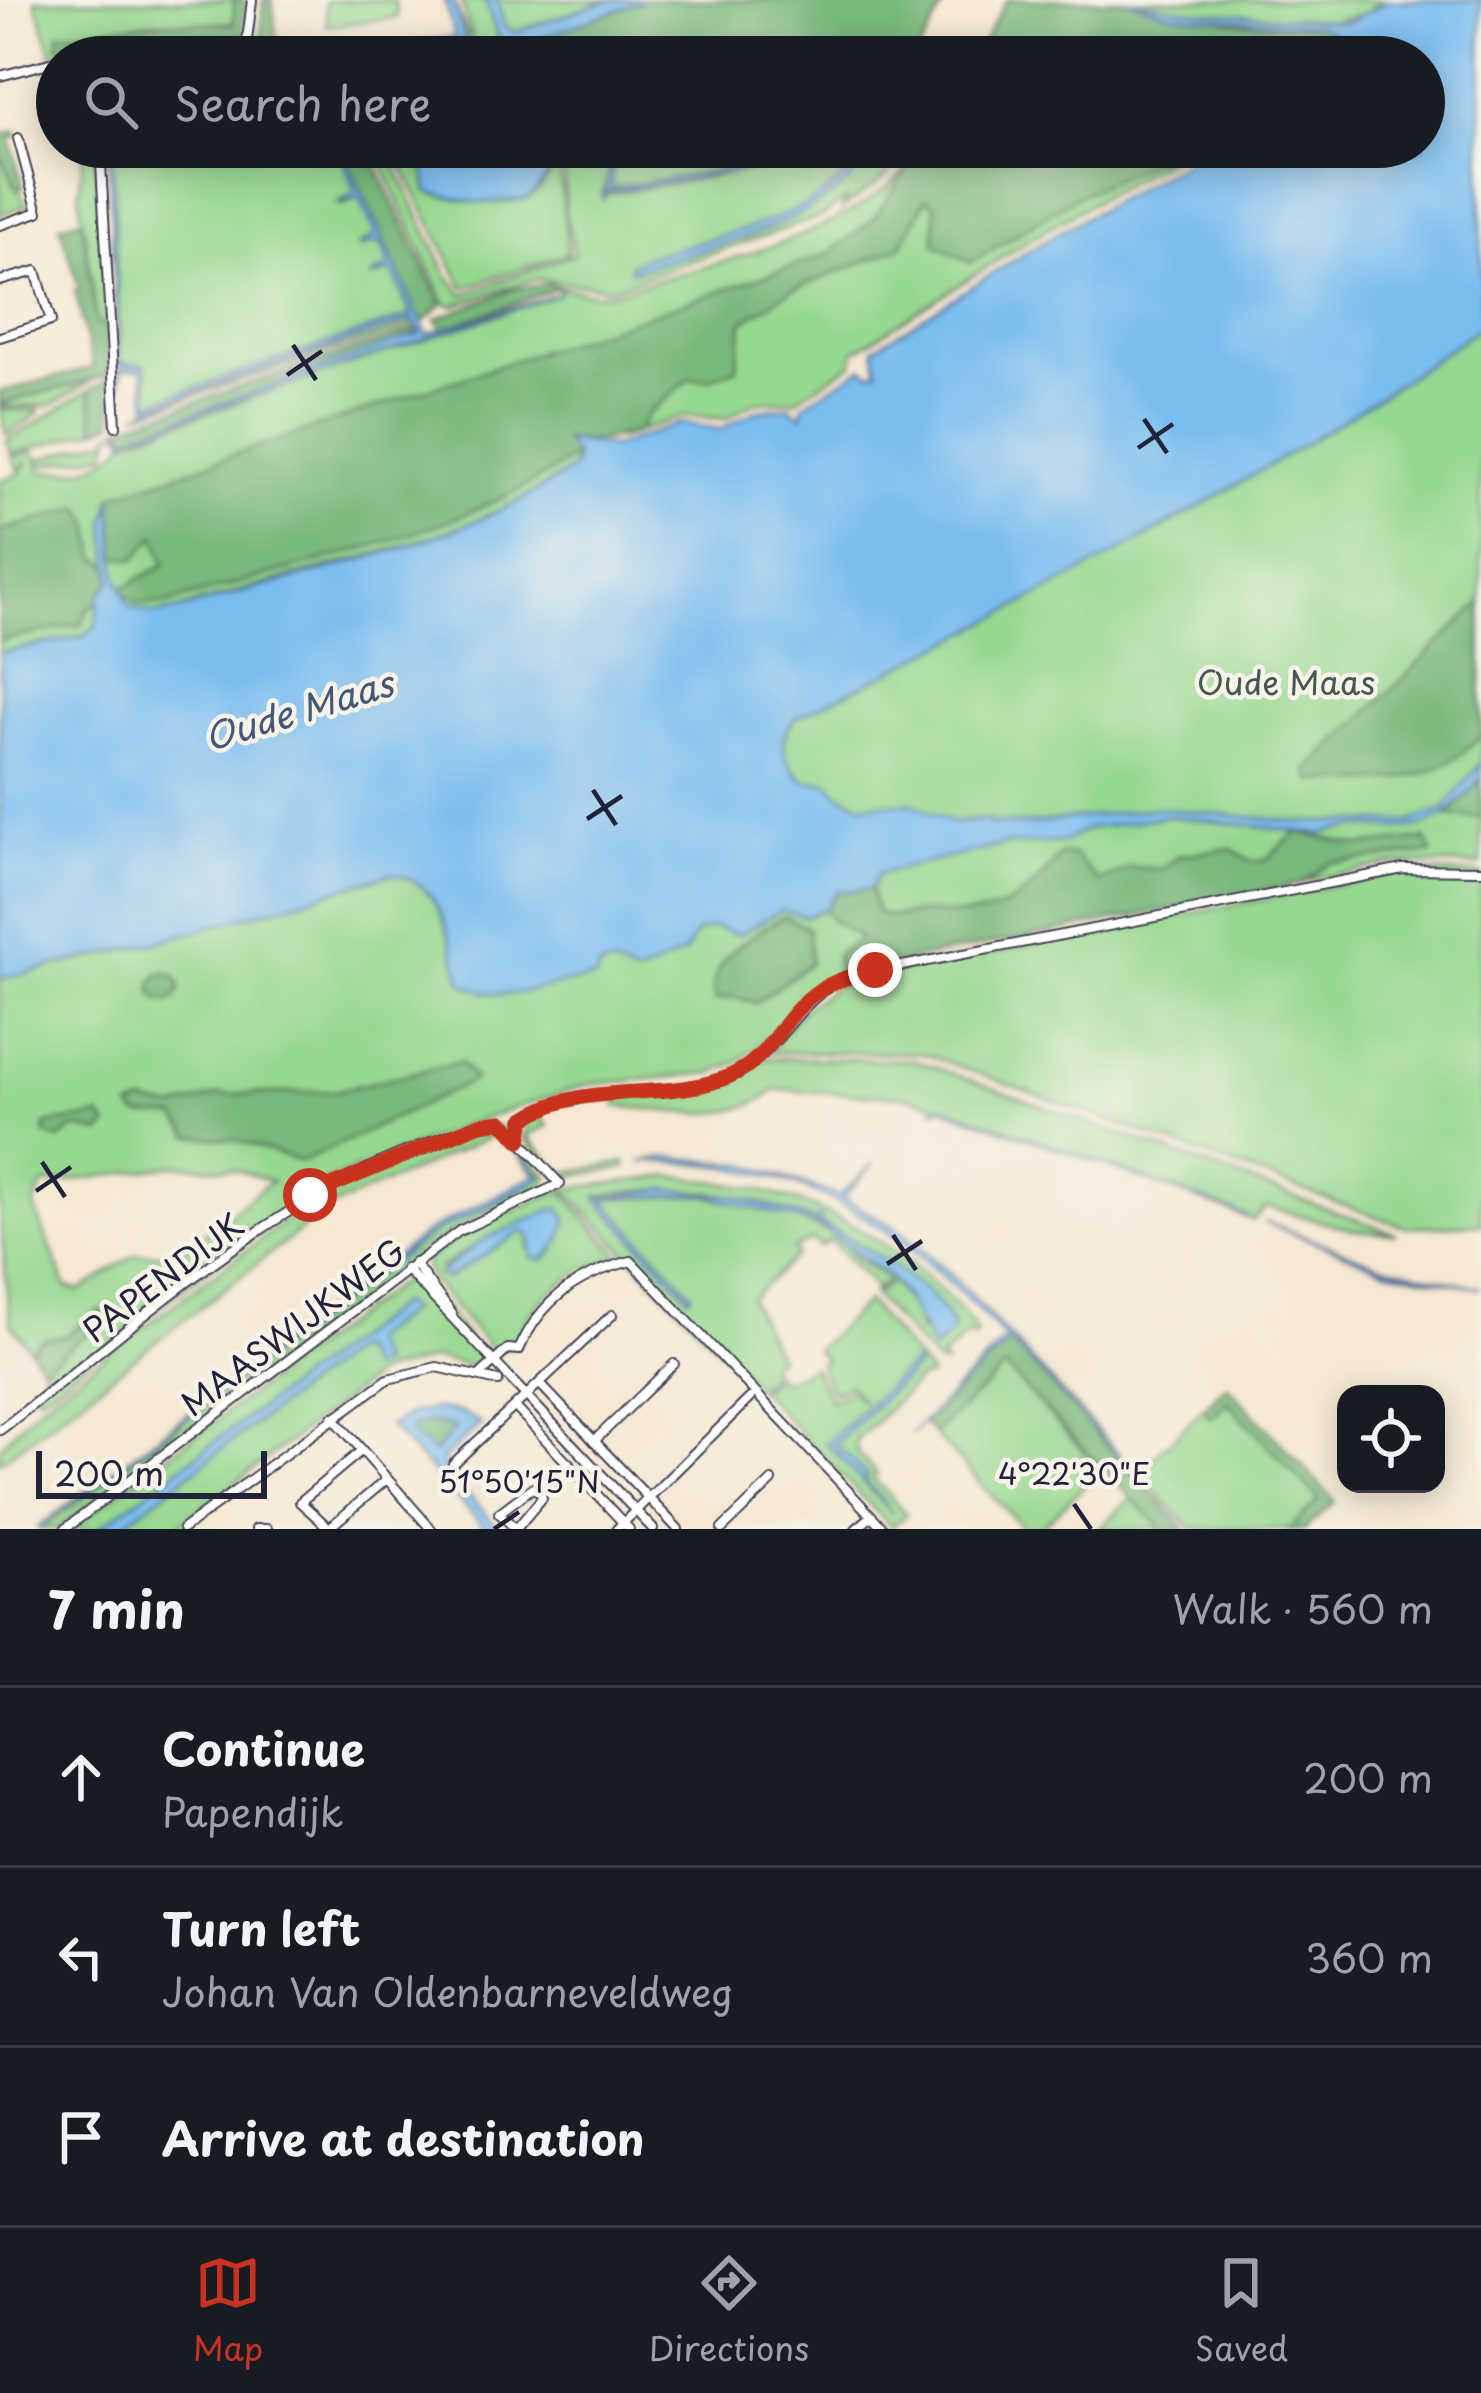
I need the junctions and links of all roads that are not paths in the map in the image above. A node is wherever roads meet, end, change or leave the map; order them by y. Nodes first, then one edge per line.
1 (252, 0) edge
2 (247, 36) edge
3 (36, 67) edge
4 (0, 76) edge
5 (18, 138) dead end
6 (101, 168) edge
7 (0, 225) edge
8 (0, 281) edge
9 (0, 337) edge
10 (116, 426) dead end
11 (1481, 870) edge
12 (520, 1141) junction
13 (410, 1266) junction
14 (612, 1315) dead end
15 (495, 1361) junction
16 (674, 1364) dead end
17 (482, 1374) junction
18 (498, 1381) dead end
19 (542, 1386) junction
20 (529, 1397) junction
21 (750, 1398) dead end
22 (517, 1409) junction
23 (333, 1417) junction
24 (0, 1434) edge
25 (594, 1441) junction
26 (361, 1451) junction
27 (569, 1463) junction
28 (453, 1464) dead end
29 (387, 1479) junction
30 (772, 1481) dead end
31 (540, 1491) junction
32 (649, 1498) junction
33 (637, 1511) junction
34 (867, 1520) dead end
35 (623, 1527) edge
36 (65, 1529) edge
37 (183, 1529) edge
38 (256, 1529) edge
39 (267, 1529) edge
40 (431, 1529) edge
41 (516, 1529) edge
42 (653, 1529) edge
43 (678, 1529) edge
44 (722, 1529) edge
45 (856, 1529) edge
46 (884, 1529) edge

1 - 2 street
3 - 4 street
5 - 7 street
6 - 10 street
8 - 9 street
11 - 12 street
12 - 13 street, MAASWIJKWEG
12 - 24 street, PAPENDIJK
13 - 15 street
13 - 36 street, MAASWIJKWEG
14 - 19 street
15 - 17 street
15 - 20 street
15 - 46 street
16 - 25 street
17 - 18 street
17 - 23 street
19 - 20 street
19 - 25 street
20 - 22 street
20 - 33 street
21 - 32 street
22 - 27 street
22 - 28 street
23 - 26 street
23 - 37 street
25 - 32 street
26 - 29 street
26 - 29 street
27 - 31 street
27 - 35 street
29 - 40 street
30 - 44 street
31 - 41 street
31 - 41 street
32 - 33 street
32 - 43 street
33 - 35 street
33 - 42 street
34 - 45 street
38 - 39 street

